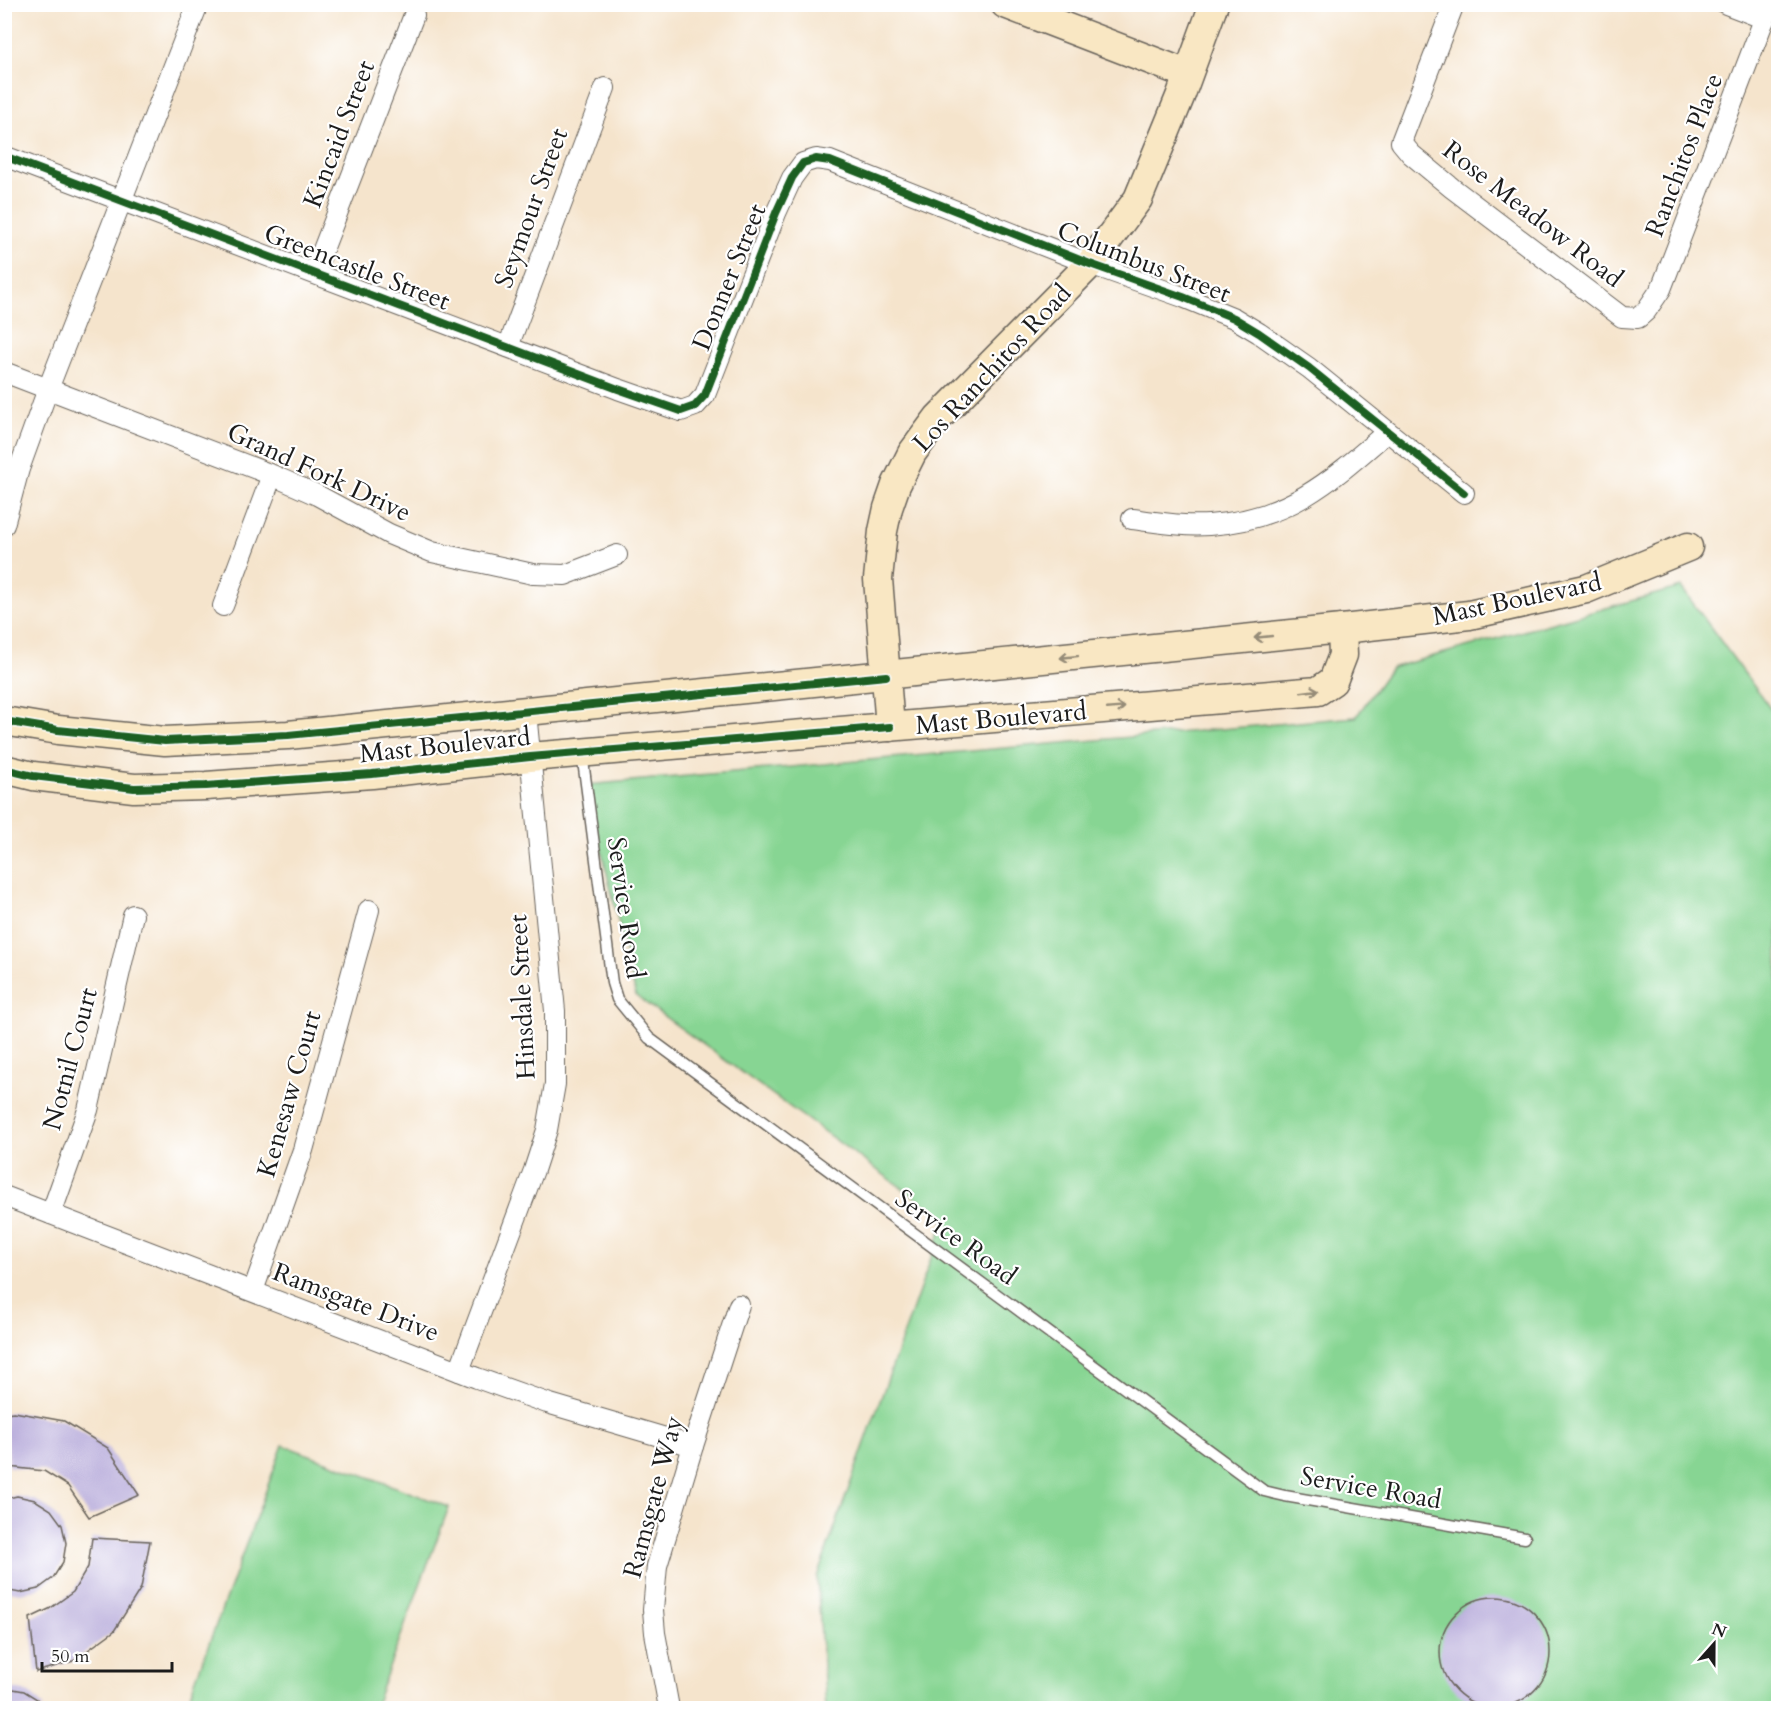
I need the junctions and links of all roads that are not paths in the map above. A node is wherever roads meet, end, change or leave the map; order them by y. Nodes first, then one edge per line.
1 (198, 4) edge
2 (1005, 4) edge
3 (1214, 4) edge
4 (1454, 4) edge
5 (1726, 4) edge
6 (1768, 12) edge
7 (414, 15) dead end
8 (1187, 74) junction
9 (605, 87) dead end
10 (4, 156) edge
11 (803, 163) joint
12 (121, 202) junction
13 (1089, 264) junction
14 (314, 273) junction
15 (1638, 318) joint
16 (508, 347) junction
17 (4, 372) edge
18 (48, 389) junction
19 (695, 406) joint
20 (1388, 432) junction
21 (272, 475) junction
22 (1464, 493) dead end
23 (1132, 519) dead end
24 (4, 525) edge
25 (1688, 548) dead end
26 (617, 555) dead end
27 (223, 606) dead end
28 (1342, 629) junction
29 (886, 676) junction
30 (526, 712) junction
31 (4, 720) edge
32 (890, 727) junction
33 (582, 753) junction
34 (530, 757) junction
35 (4, 769) edge
36 (369, 910) dead end
37 (133, 915) dead end
38 (4, 1196) edge
39 (51, 1214) junction
40 (253, 1291) junction
41 (739, 1305) dead end
42 (459, 1371) junction
43 (693, 1446) junction
44 (1525, 1538) dead end
45 (669, 1708) edge

1 - 12 street
2 - 8 street
3 - 8 street, Los Ranchitos Road
4 - 15 street, Rose Meadow Road
5 - 6 street
6 - 15 street, Ranchitos Place
7 - 14 street, Kincaid Street
8 - 13 street, Los Ranchitos Road
9 - 16 street, Seymour Street
10 - 12 street, Greencastle Street
11 - 13 street, Columbus Street
11 - 19 street, Donner Street
12 - 14 street, Greencastle Street
12 - 18 street
13 - 20 street, Columbus Street
13 - 29 street, Los Ranchitos Road
14 - 16 street, Greencastle Street
16 - 19 street, Greencastle Street
17 - 18 street, Grand Fork Drive
18 - 21 street, Grand Fork Drive
18 - 24 street
20 - 22 street, Columbus Street
20 - 23 street
21 - 26 street, Grand Fork Drive
21 - 27 street
25 - 28 street, Mast Boulevard
28 -> 29 street, Mast Boulevard
32 -> 28 street, Mast Boulevard
29 - 30 street, Mast Boulevard
29 - 32 street, Los Ranchitos Road
30 - 31 street, Mast Boulevard
30 - 34 street, Hinsdale Street
32 - 33 street, Mast Boulevard
33 - 34 street, Mast Boulevard
33 - 44 lane, Service Road
34 - 35 street, Mast Boulevard
34 - 42 street, Hinsdale Street
36 - 40 street, Kenesaw Court
37 - 39 street, Notnil Court
38 - 39 street, Ramsgate Drive
39 - 40 street, Ramsgate Drive
40 - 42 street, Ramsgate Drive
41 - 43 street, Ramsgate Way
42 - 43 street, Ramsgate Drive
43 - 45 street, Ramsgate Way

